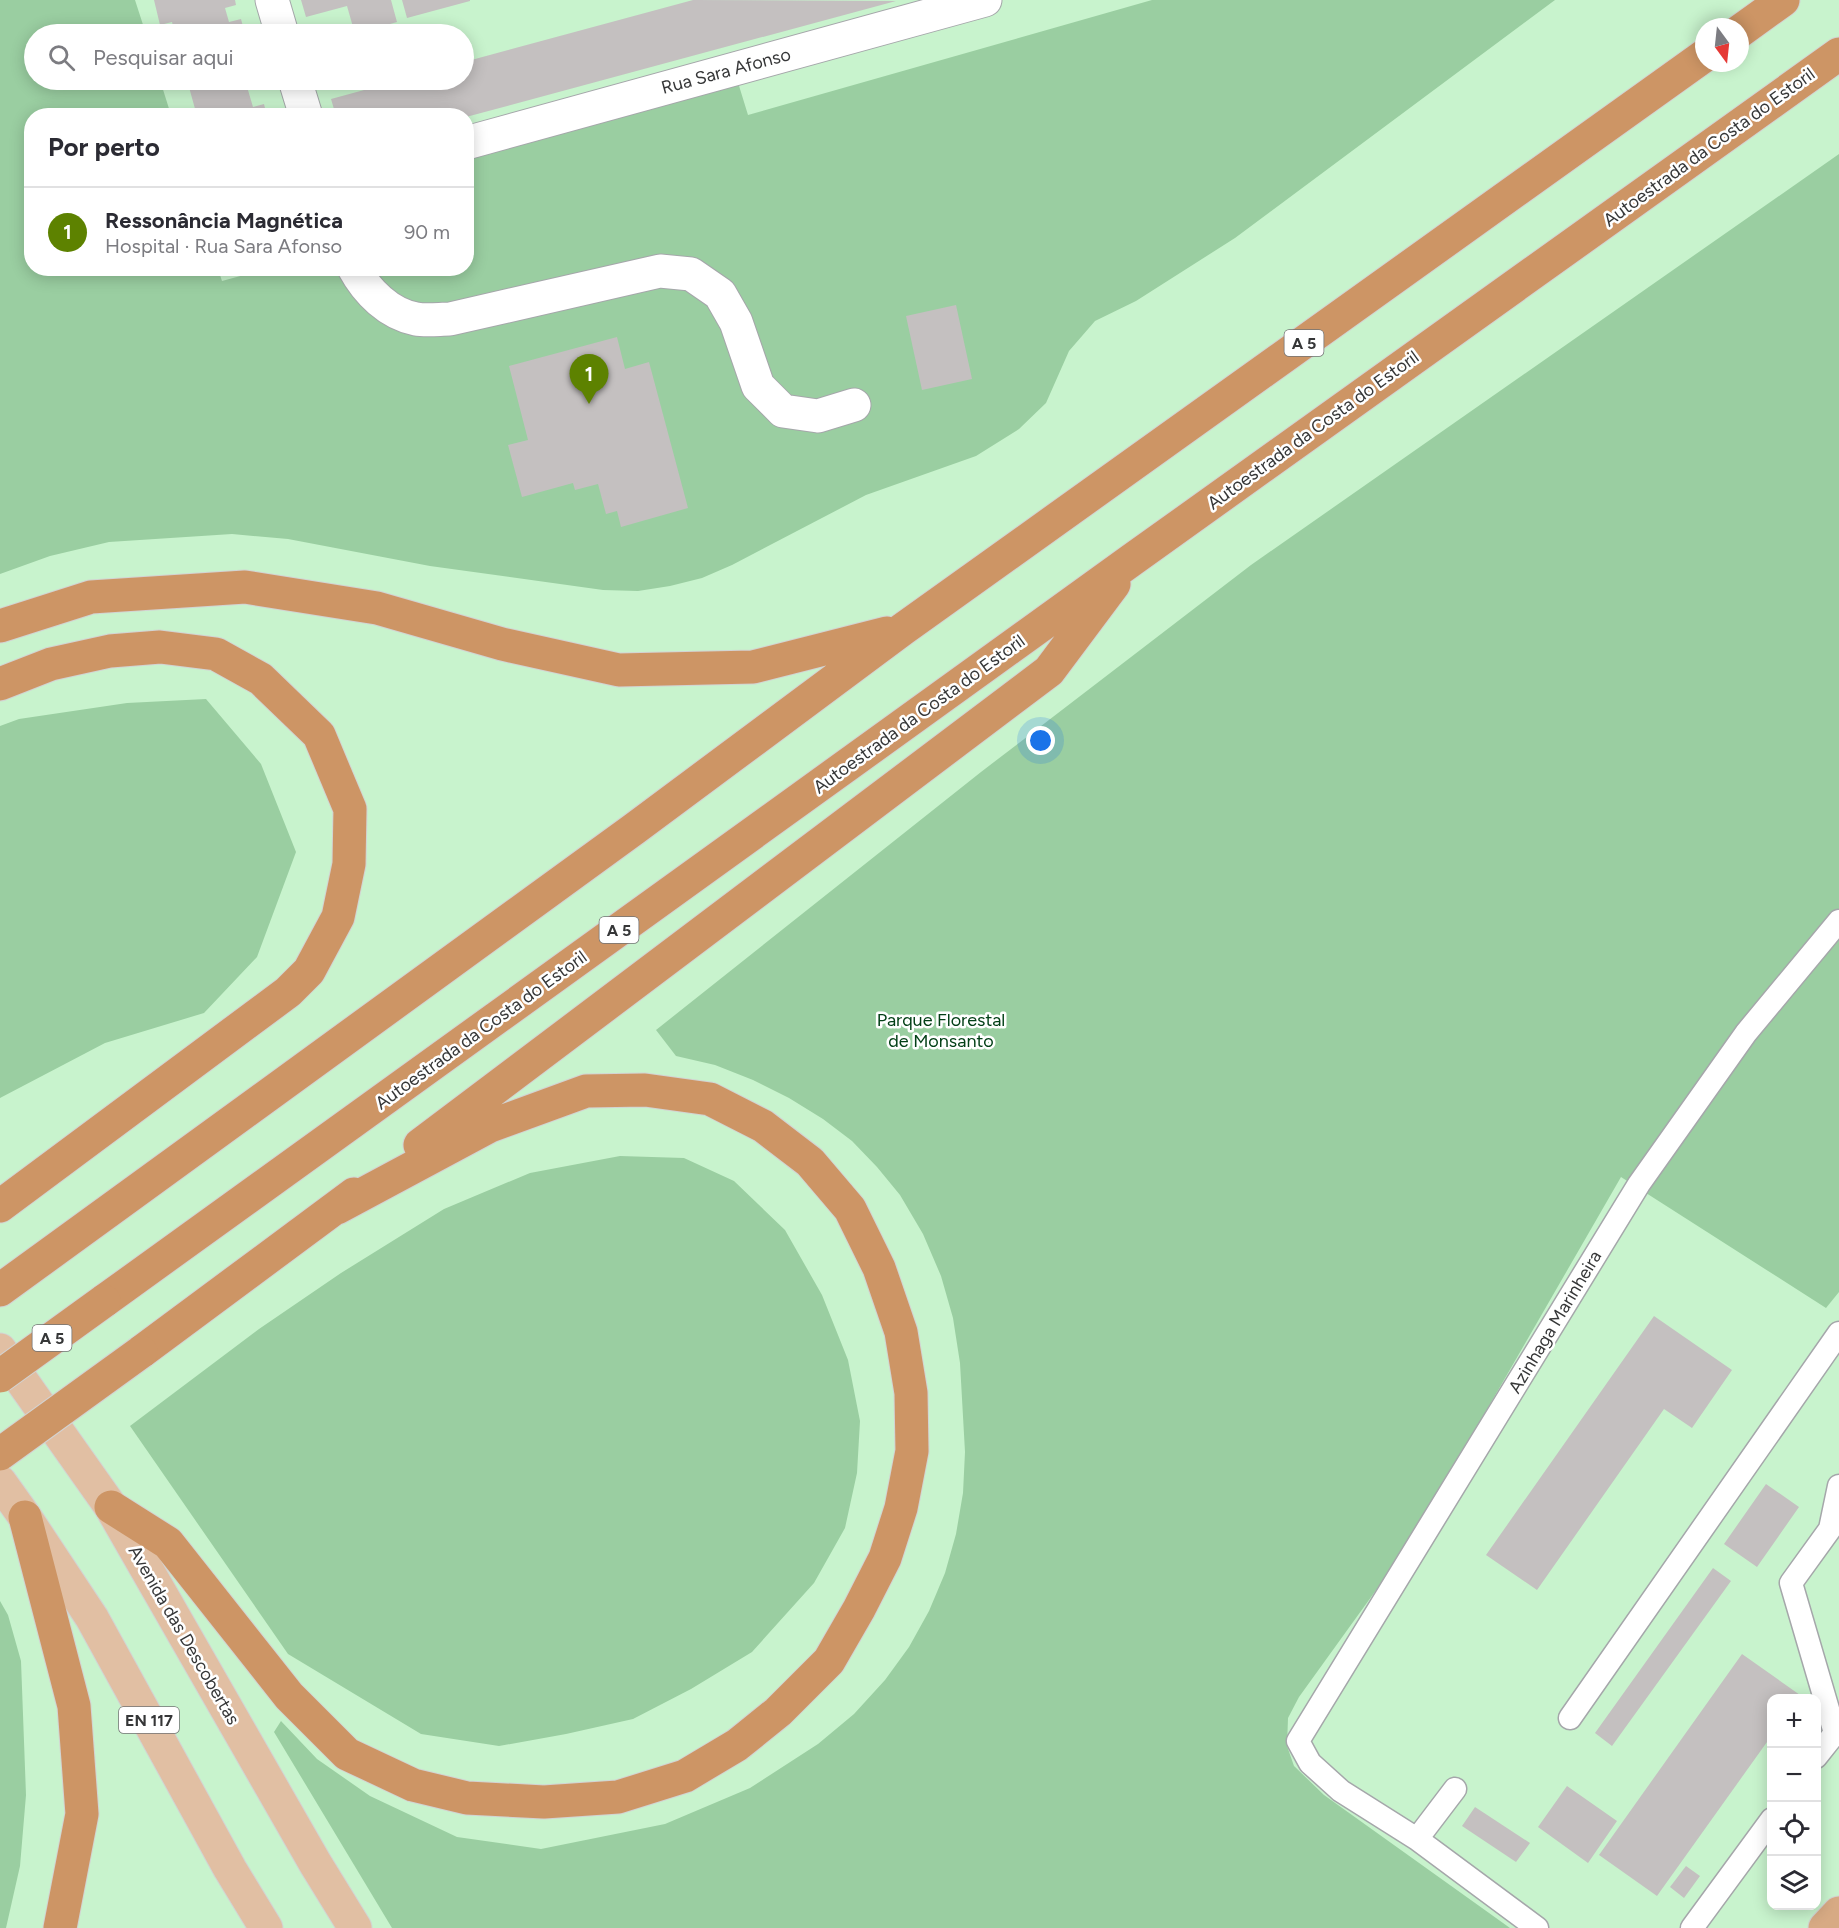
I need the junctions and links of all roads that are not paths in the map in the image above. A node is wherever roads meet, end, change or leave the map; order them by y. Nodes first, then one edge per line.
1 (272, 0) edge
2 (985, 0) edge
3 (1783, 0) edge
4 (279, 24) edge
5 (1749, 25) edge
6 (1839, 54) edge
7 (1695, 62) edge
8 (298, 90) edge
9 (304, 108) edge
10 (474, 141) edge
11 (358, 276) edge
12 (854, 405) dead end
13 (1133, 559) junction
14 (0, 626) edge
15 (903, 629) junction
16 (0, 684) edge
17 (1839, 921) edge
18 (0, 1206) edge
19 (337, 1208) junction
20 (0, 1290) edge
21 (1839, 1333) edge
22 (0, 1350) edge
23 (0, 1376) edge
24 (0, 1454) edge
25 (0, 1482) edge
26 (1839, 1486) edge
27 (111, 1507) junction
28 (26, 1517) junction
29 (1570, 1719) dead end
30 (1821, 1750) edge
31 (1455, 1789) dead end
32 (1767, 1826) edge
33 (1418, 1839) junction
34 (1839, 1913) edge
35 (60, 1928) edge
36 (266, 1928) edge
37 (355, 1928) edge
38 (1537, 1928) edge
39 (1692, 1928) edge
40 (1825, 1928) edge

1 - 4 street
2 - 10 street, Rua Sara Afonso
3 - 5 highway
6 - 13 highway, Autoestrada da Costa do Estoril / A 5
7 - 15 highway, A 5
8 - 9 street
11 - 12 street
13 - 19 highway
13 - 23 highway, Autoestrada da Costa do Estoril / A 5, bridge
14 - 15 highway
15 - 20 highway, A 5
16 - 18 highway
17 - 33 lane, Azinhaga Marinheira
19 - 24 highway, bridge
19 - 27 highway
21 - 29 lane
22 - 27 main road, Avenida das Descobertas
25 - 28 main road, EN 117
26 - 30 lane
27 - 37 main road, Avenida das Descobertas
28 - 35 highway
28 - 36 main road, EN 117
31 - 33 lane
32 - 39 lane
33 - 38 lane
34 - 40 highway

